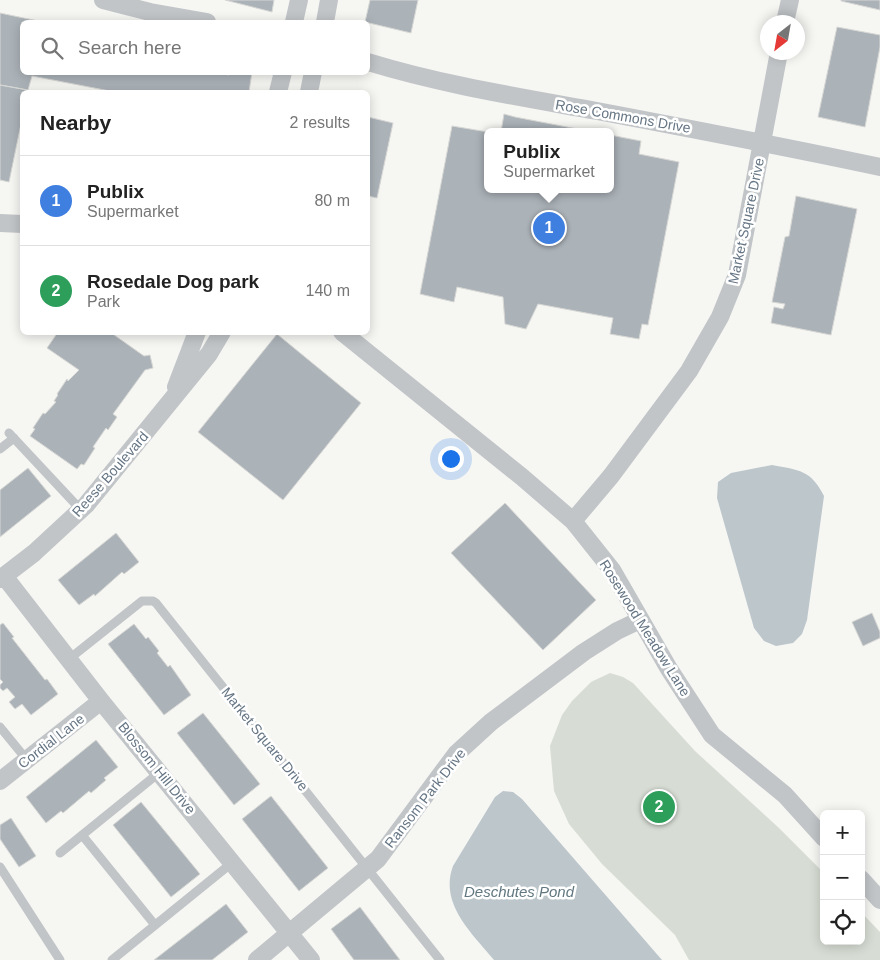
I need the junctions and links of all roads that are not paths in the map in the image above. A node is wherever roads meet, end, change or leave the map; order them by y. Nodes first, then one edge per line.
1 (103, 0) edge
2 (299, 0) edge
3 (329, 0) edge
4 (790, 0) edge
5 (787, 15) edge
6 (196, 20) edge
7 (294, 20) edge
8 (325, 20) edge
9 (777, 60) edge
10 (370, 63) edge
11 (282, 75) edge
12 (312, 75) edge
13 (278, 90) edge
14 (309, 90) edge
15 (762, 142) junction
16 (880, 167) edge
17 (0, 223) edge
18 (20, 224) edge
19 (196, 335) edge
20 (220, 335) edge
21 (346, 335) edge
22 (170, 403) junction
23 (0, 449) edge
24 (81, 510) junction
25 (573, 521) junction
26 (2, 577) edge
27 (640, 620) junction
28 (69, 659) junction
29 (101, 701) junction
30 (0, 727) edge
31 (27, 760) junction
32 (160, 772) junction
33 (0, 781) edge
34 (820, 834) edge
35 (82, 835) junction
36 (60, 853) dead end
37 (233, 862) junction
38 (0, 867) edge
39 (368, 868) junction
40 (865, 883) edge
41 (880, 900) edge
42 (155, 925) junction
43 (289, 931) junction
44 (60, 960) edge
45 (112, 960) edge
46 (256, 960) edge
47 (312, 960) edge
48 (440, 960) edge

1 - 6 street
2 - 7 street
3 - 8 street
4 - 5 street
9 - 15 street, Market Square Drive
10 - 15 street, Rose Commons Drive
11 - 13 street
12 - 14 street
15 - 16 street, Rose Commons Drive
15 - 25 street, Market Square Drive
17 - 18 street
19 - 22 street, Reese Boulevard
20 - 22 street, Reese Boulevard
21 - 25 street, Rosewood Meadow Lane
22 - 24 street, Reese Boulevard
23 - 24 lane
24 - 26 street, Reese Boulevard
25 - 27 street, Rosewood Meadow Lane
26 - 28 street, Blossom Hill Drive
27 - 34 street, Rosewood Meadow Lane
27 - 39 street, Ransom Park Drive
28 - 29 street, Blossom Hill Drive
28 - 39 lane, Market Square Drive
29 - 31 street, Cordial Lane
29 - 32 street, Blossom Hill Drive
30 - 31 lane
31 - 33 street, Cordial Lane
32 - 35 lane
32 - 37 street, Blossom Hill Drive
35 - 36 lane
35 - 42 lane
37 - 42 lane
37 - 43 street, Blossom Hill Drive
38 - 44 lane
39 - 43 street, Ransom Park Drive
39 - 48 lane, Market Square Drive
40 - 41 street
42 - 45 lane
43 - 46 street, Ransom Park Drive
43 - 47 street, Blossom Hill Drive

